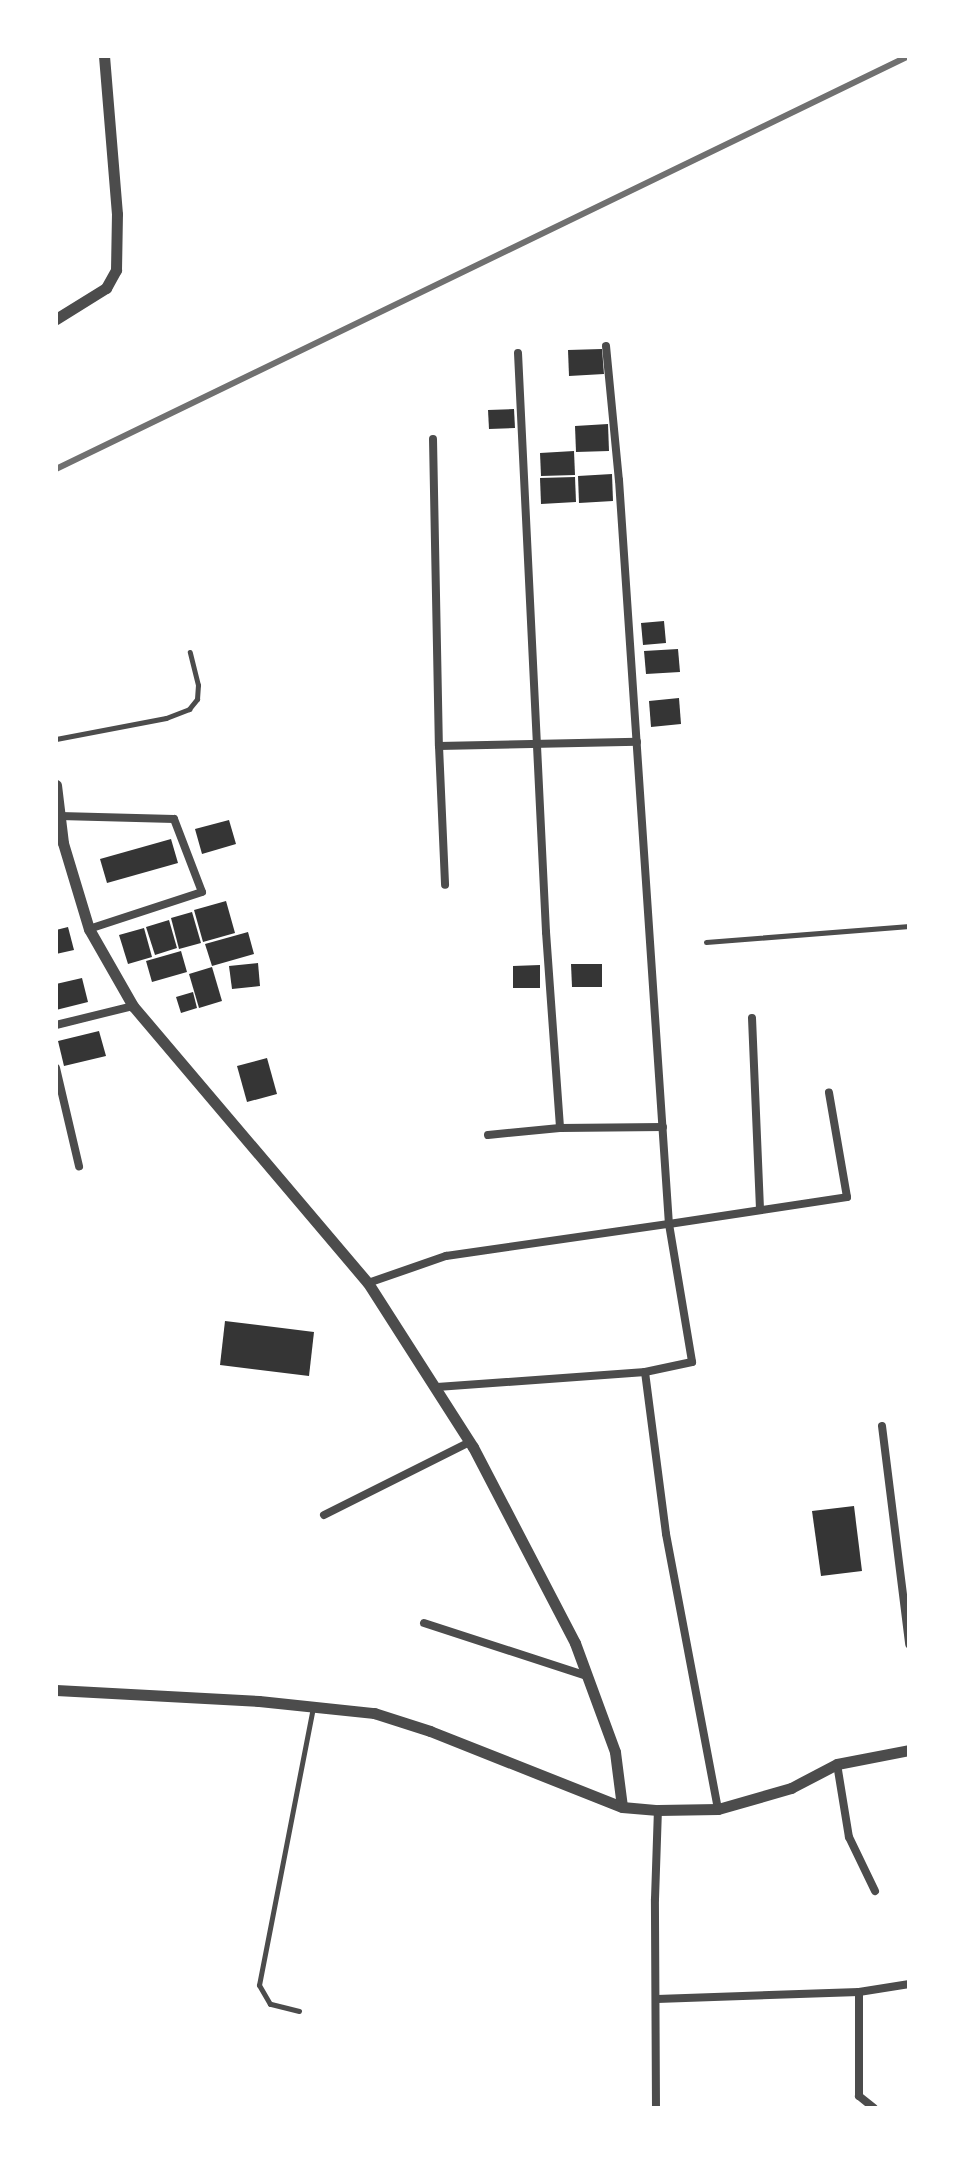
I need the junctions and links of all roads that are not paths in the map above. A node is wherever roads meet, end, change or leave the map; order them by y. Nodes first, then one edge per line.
1 (104, 56) edge
2 (56, 319) edge
3 (606, 346) dead end
4 (518, 353) dead end
5 (433, 439) dead end
6 (190, 652) dead end
7 (56, 739) edge
8 (637, 742) junction
9 (537, 745) junction
10 (439, 746) junction
11 (56, 785) edge
12 (60, 816) junction
13 (445, 885) dead end
14 (909, 926) edge
15 (89, 929) junction
16 (706, 942) dead end
17 (133, 1006) junction
18 (752, 1018) dead end
19 (56, 1025) edge
20 (56, 1068) edge
21 (829, 1093) dead end
22 (663, 1127) junction
23 (560, 1128) junction
24 (488, 1135) dead end
25 (79, 1166) dead end
26 (760, 1210) junction
27 (669, 1224) junction
28 (368, 1283) junction
29 (645, 1372) junction
30 (437, 1387) junction
31 (882, 1426) dead end
32 (470, 1442) junction
33 (324, 1515) dead end
34 (424, 1623) dead end
35 (909, 1644) edge
36 (587, 1676) junction
37 (56, 1690) edge
38 (313, 1706) junction
39 (909, 1750) edge
40 (837, 1764) junction
41 (622, 1807) junction
42 (718, 1809) junction
43 (658, 1810) junction
44 (875, 1891) dead end
45 (909, 1984) edge
46 (859, 1992) junction
47 (657, 1999) junction
48 (299, 2011) dead end
49 (656, 2108) edge
50 (874, 2108) edge

1 - 2 street
3 - 8 street
4 - 9 street
5 - 10 street
6 - 7 lane
8 - 9 street
8 - 22 street
9 - 10 street
9 - 23 street
10 - 13 street
11 - 12 street
12 - 15 street
12 - 15 street
14 - 16 lane
15 - 17 street
17 - 19 street
17 - 28 street
18 - 26 street
20 - 25 street
21 - 26 street
22 - 23 street
22 - 27 street
23 - 24 street
26 - 27 street
27 - 28 street
27 - 29 street
28 - 30 street
29 - 30 street
29 - 42 street
30 - 32 street
31 - 35 street
32 - 33 street
32 - 36 street
34 - 36 street
36 - 41 street
37 - 38 street
38 - 41 street
38 - 48 lane
39 - 40 street
40 - 42 street
40 - 44 street
41 - 43 street
42 - 43 street
43 - 47 street
45 - 46 street
46 - 47 street
46 - 50 street
47 - 49 street

